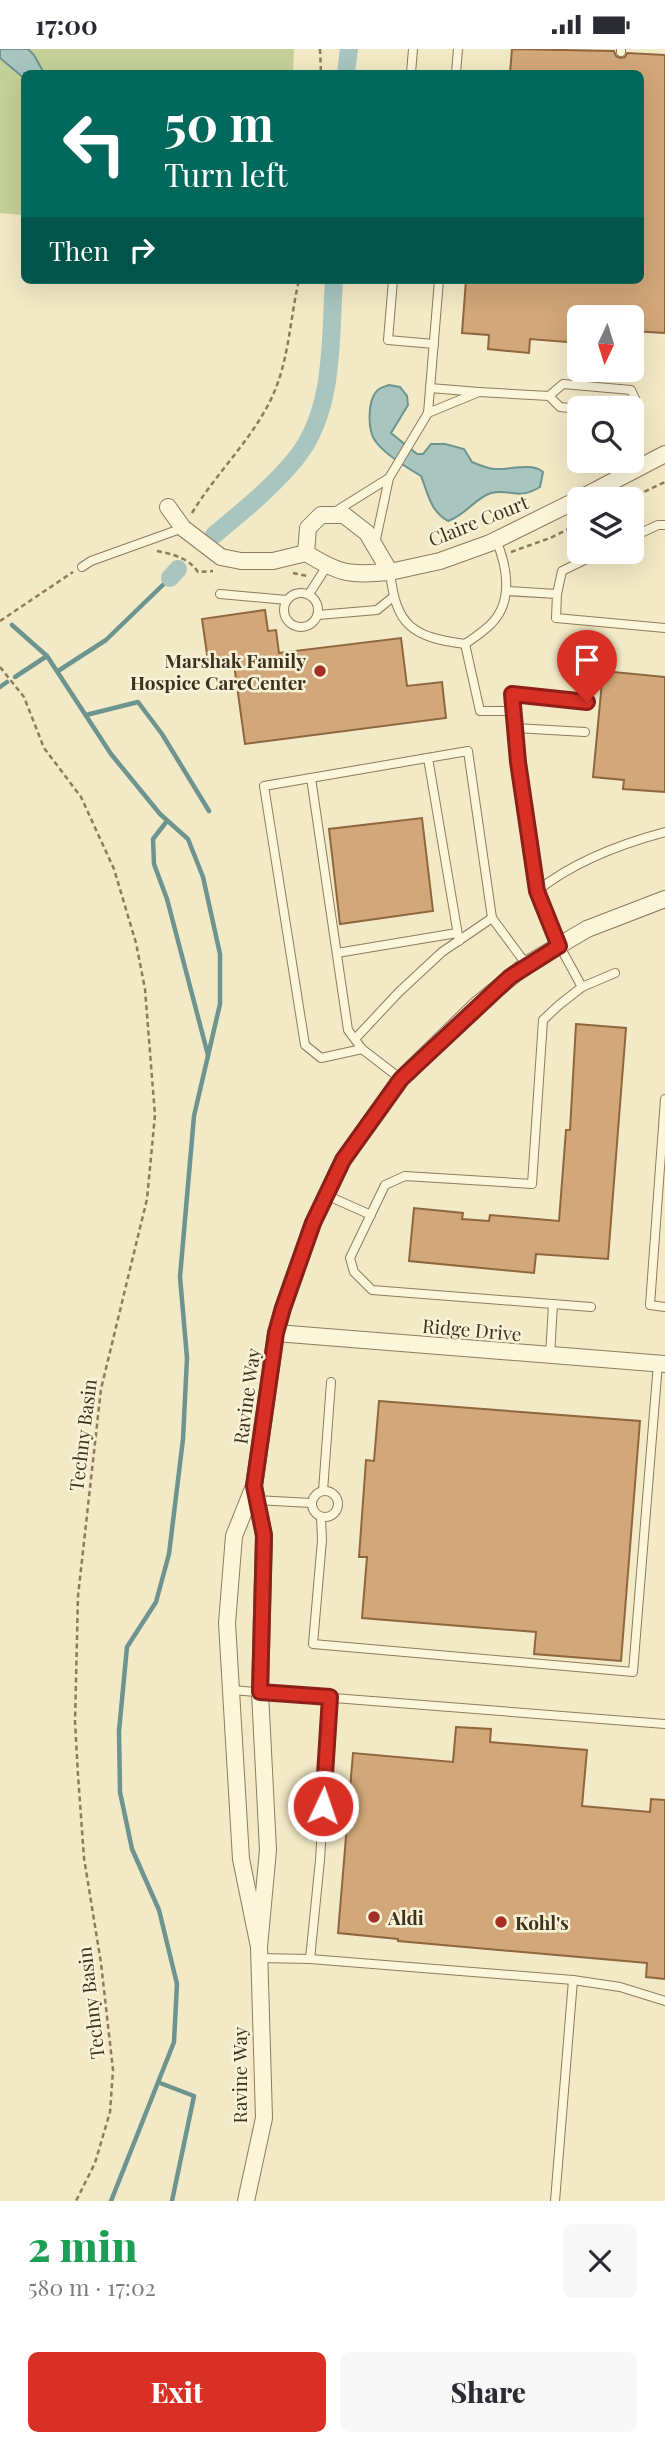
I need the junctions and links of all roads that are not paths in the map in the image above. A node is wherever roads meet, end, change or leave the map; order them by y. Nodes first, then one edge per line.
1 (413, 49) edge
2 (458, 49) edge
3 (411, 70) edge
4 (456, 70) edge
5 (393, 284) edge
6 (439, 284) edge
7 (433, 344) junction
8 (430, 388) junction
9 (479, 392) junction
10 (549, 396) junction
11 (634, 396) edge
12 (567, 408) edge
13 (428, 413) junction
14 (665, 454) edge
15 (389, 478) junction
16 (602, 487) edge
17 (567, 506) edge
18 (168, 507) dead end
19 (330, 515) junction
20 (665, 525) edge
21 (183, 528) junction
22 (644, 531) edge
23 (375, 547) junction
24 (499, 548) junction
25 (306, 553) junction
26 (576, 564) edge
27 (327, 566) junction
28 (82, 567) road end
29 (390, 572) junction
30 (506, 591) junction
31 (220, 594) dead end
32 (309, 594) junction
33 (557, 594) junction
34 (393, 597) junction
35 (287, 600) junction
36 (318, 615) junction
37 (665, 628) edge
38 (465, 644) junction
39 (587, 702) dead end
40 (513, 711) junction
41 (515, 728) junction
42 (585, 731) dead end
43 (428, 758) junction
44 (311, 778) junction
45 (665, 832) edge
46 (537, 891) junction
47 (665, 899) edge
48 (492, 918) junction
49 (458, 937) junction
50 (559, 946) junction
51 (337, 953) junction
52 (526, 965) junction
53 (615, 973) dead end
54 (582, 987) junction
55 (355, 1039) junction
56 (362, 1049) junction
57 (401, 1079) junction
58 (665, 1099) edge
59 (326, 1195) junction
60 (371, 1215) junction
61 (553, 1304) junction
62 (591, 1307) dead end
63 (665, 1307) edge
64 (276, 1333) junction
65 (550, 1356) junction
66 (662, 1363) edge
67 (331, 1382) dead end
68 (323, 1491) junction
69 (255, 1493) junction
70 (311, 1503) junction
71 (321, 1517) junction
72 (231, 1690) junction
73 (260, 1692) junction
74 (330, 1697) junction
75 (665, 1724) edge
76 (259, 1952) junction
77 (310, 1959) junction
78 (573, 1980) junction
79 (665, 2001) edge
80 (246, 2201) edge
81 (555, 2201) edge

1 - 3 lane
2 - 4 lane
5 - 7 lane
6 - 7 lane
7 - 8 lane
8 - 9 lane
8 - 13 lane
9 - 10 lane
9 - 13 lane
10 - 11 lane
10 - 12 lane
13 - 15 lane
14 - 16 street, Claire Court
15 - 19 lane
15 - 23 lane
17 - 24 street, Claire Court
18 - 21 street
19 - 23 street
19 - 25 street
20 - 22 lane
21 - 25 street
21 - 28 lane
23 - 29 street
24 - 29 street, Claire Court
24 - 30 lane
25 - 27 street, Claire Court
26 - 33 lane
27 - 29 street, Claire Court
27 - 32 lane
29 - 34 lane
30 - 33 lane
30 - 38 lane
31 - 35 lane
32 - 35 lane
32 - 36 lane
33 - 37 lane
34 - 36 lane
34 - 38 lane
35 - 36 lane
38 - 40 lane
39 - 40 lane
40 - 41 lane
41 - 42 lane
41 - 46 lane
43 - 44 lane
43 - 48 lane
43 - 49 lane
44 - 51 lane
44 - 56 lane
45 - 46 lane
46 - 50 lane
47 - 50 street, Ravine Way
48 - 49 lane
48 - 52 lane
49 - 51 lane
49 - 55 lane
50 - 52 street, Ravine Way
50 - 54 lane
51 - 55 lane
52 - 57 street, Ravine Way
53 - 54 lane
54 - 60 lane
55 - 56 lane
56 - 57 lane
57 - 59 street, Ravine Way
58 - 63 lane
59 - 60 lane
59 - 64 street, Ravine Way
60 - 61 lane
61 - 62 lane
61 - 65 lane
64 - 65 street, Ridge Drive
64 - 69 street, Ravine Way
65 - 66 street, Ridge Drive
66 - 71 lane
67 - 68 lane
68 - 70 lane
68 - 71 lane
69 - 70 lane
69 - 72 street, Ravine Way
69 - 73 street, Ravine Way
70 - 71 lane
72 - 73 lane
72 - 76 street, Ravine Way
73 - 74 lane
73 - 76 street, Ravine Way
74 - 75 lane
74 - 77 lane
76 - 77 lane
76 - 80 street, Ravine Way
77 - 78 lane
78 - 79 lane
78 - 81 lane

